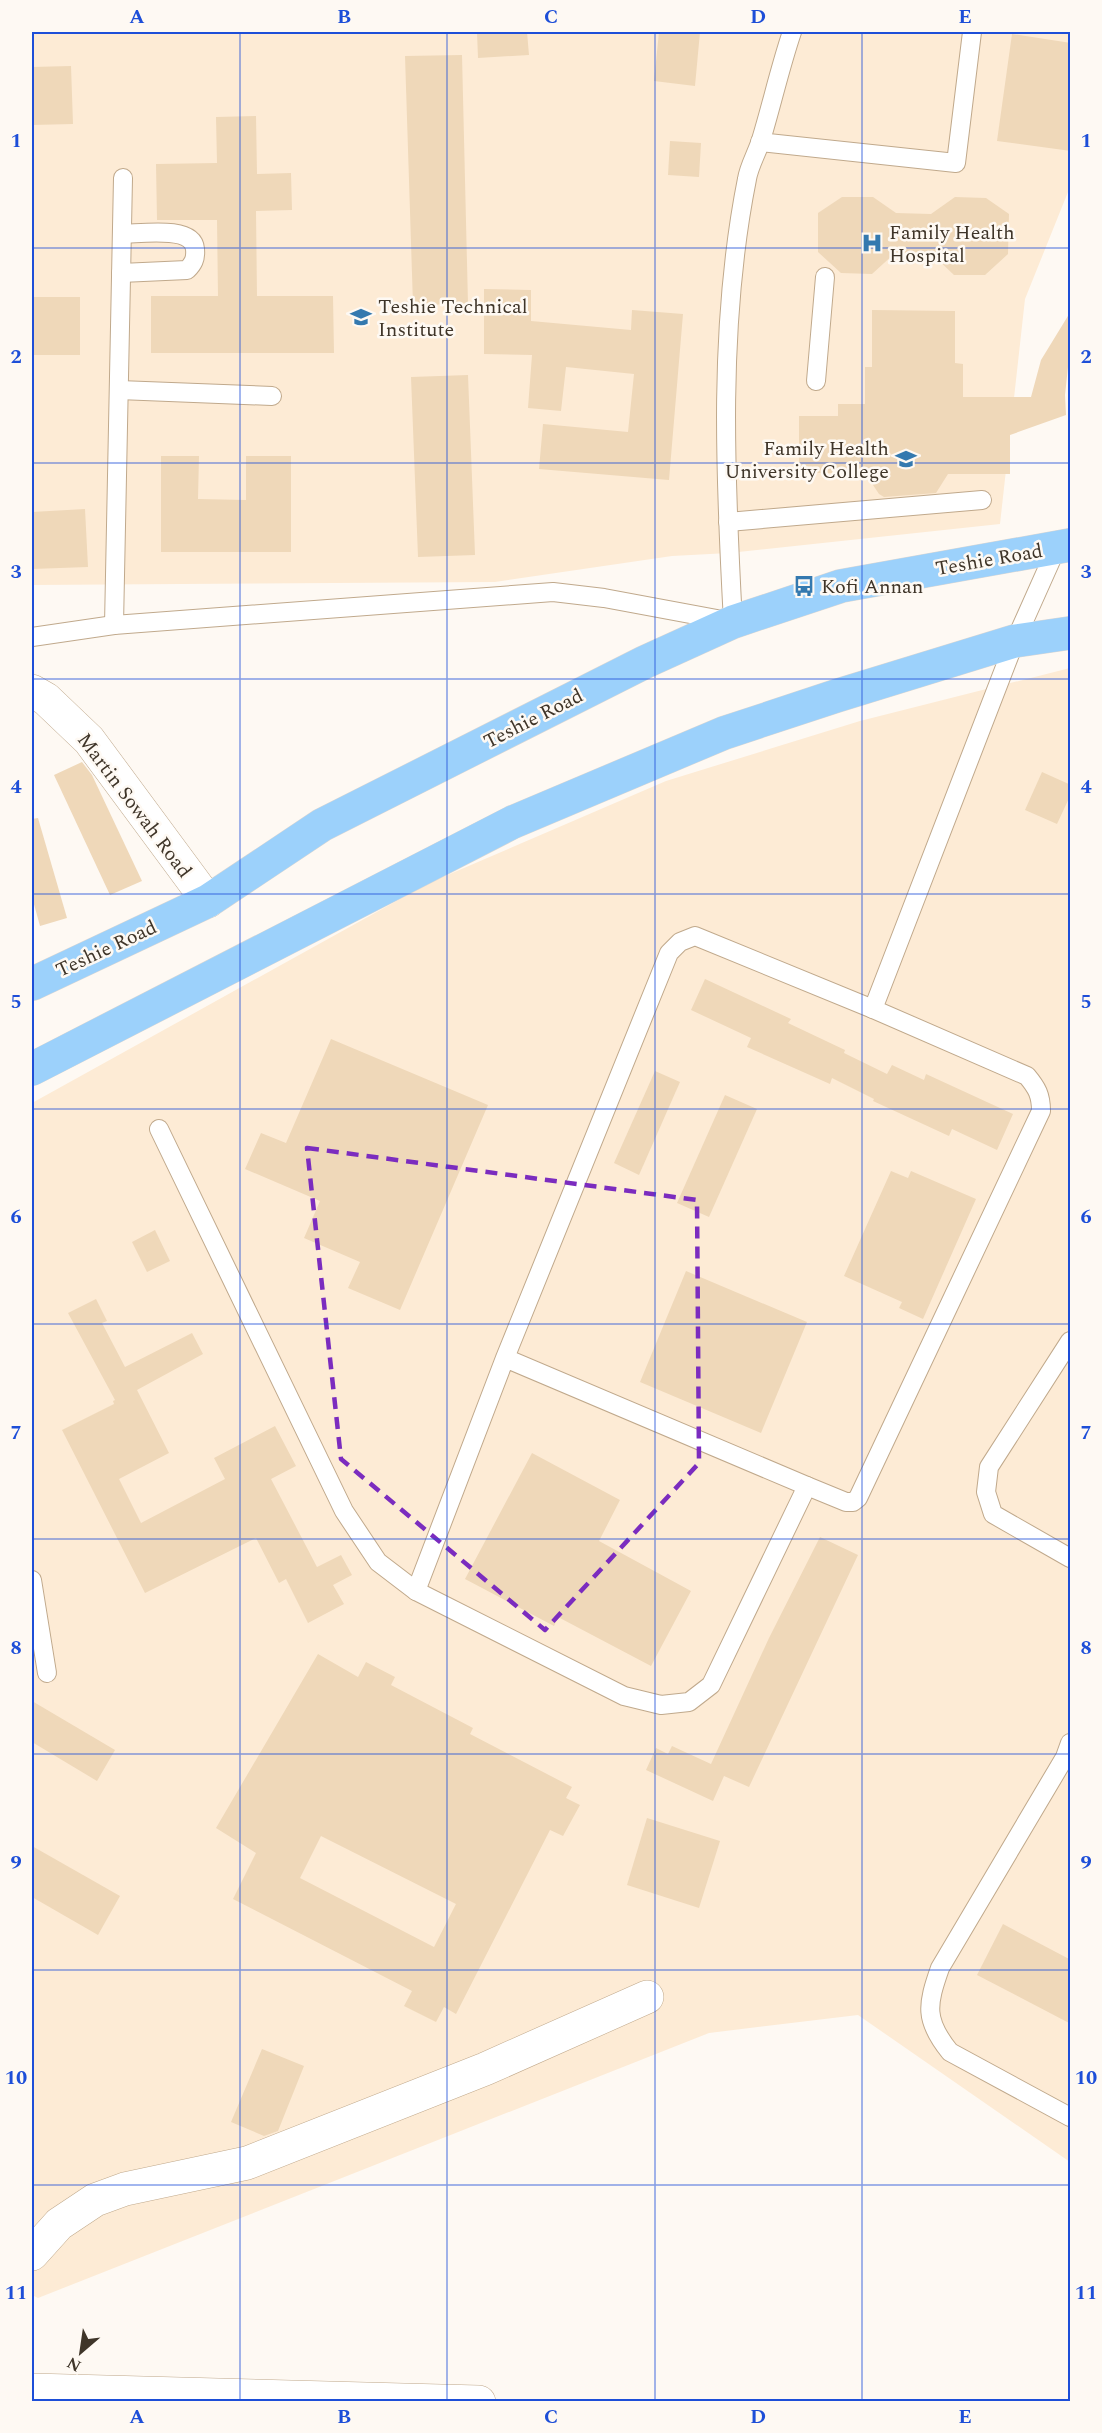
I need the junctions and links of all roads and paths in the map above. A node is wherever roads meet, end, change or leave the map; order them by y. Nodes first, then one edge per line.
1 (792, 32) edge
2 (972, 32) edge
3 (760, 142) junction
4 (123, 178) dead end
5 (122, 234) junction
6 (121, 273) junction
7 (825, 276) dead end
8 (816, 381) dead end
9 (118, 390) junction
10 (272, 396) dead end
11 (982, 500) dead end
12 (728, 522) junction
13 (1064, 546) edge
14 (733, 622) junction
15 (114, 626) junction
16 (1071, 633) edge
17 (32, 637) edge
18 (1015, 641) junction
19 (32, 692) edge
20 (208, 901) junction
21 (32, 984) edge
22 (873, 1009) junction
23 (32, 1069) edge
24 (159, 1129) dead end
25 (1071, 1341) edge
26 (506, 1358) junction
27 (807, 1485) junction
28 (1071, 1558) edge
29 (32, 1580) edge
30 (416, 1591) junction
31 (47, 1672) dead end
32 (1071, 1743) edge
33 (647, 1997) dead end
34 (1071, 2118) edge
35 (32, 2254) edge
36 (32, 2390) edge
37 (479, 2402) edge

1 - 3 lane
2 - 3 lane
3 - 12 lane
4 - 5 lane
5 - 6 lane
5 - 6 lane
6 - 9 lane
7 - 8 lane
9 - 10 lane
9 - 15 lane
11 - 12 lane
12 - 14 lane
13 - 14 main road, Teshie Road
13 - 18 lane
14 - 15 lane
14 - 20 main road, Teshie Road
15 - 17 lane
16 - 18 main road
18 - 22 lane
18 - 23 main road
19 - 20 street, Martin Sowah Road
20 - 21 main road, Teshie Road
22 - 26 lane
22 - 27 lane
24 - 30 lane
25 - 28 lane
26 - 27 lane
26 - 30 lane
27 - 30 lane
29 - 31 lane
32 - 34 lane
33 - 35 street
36 - 37 street

